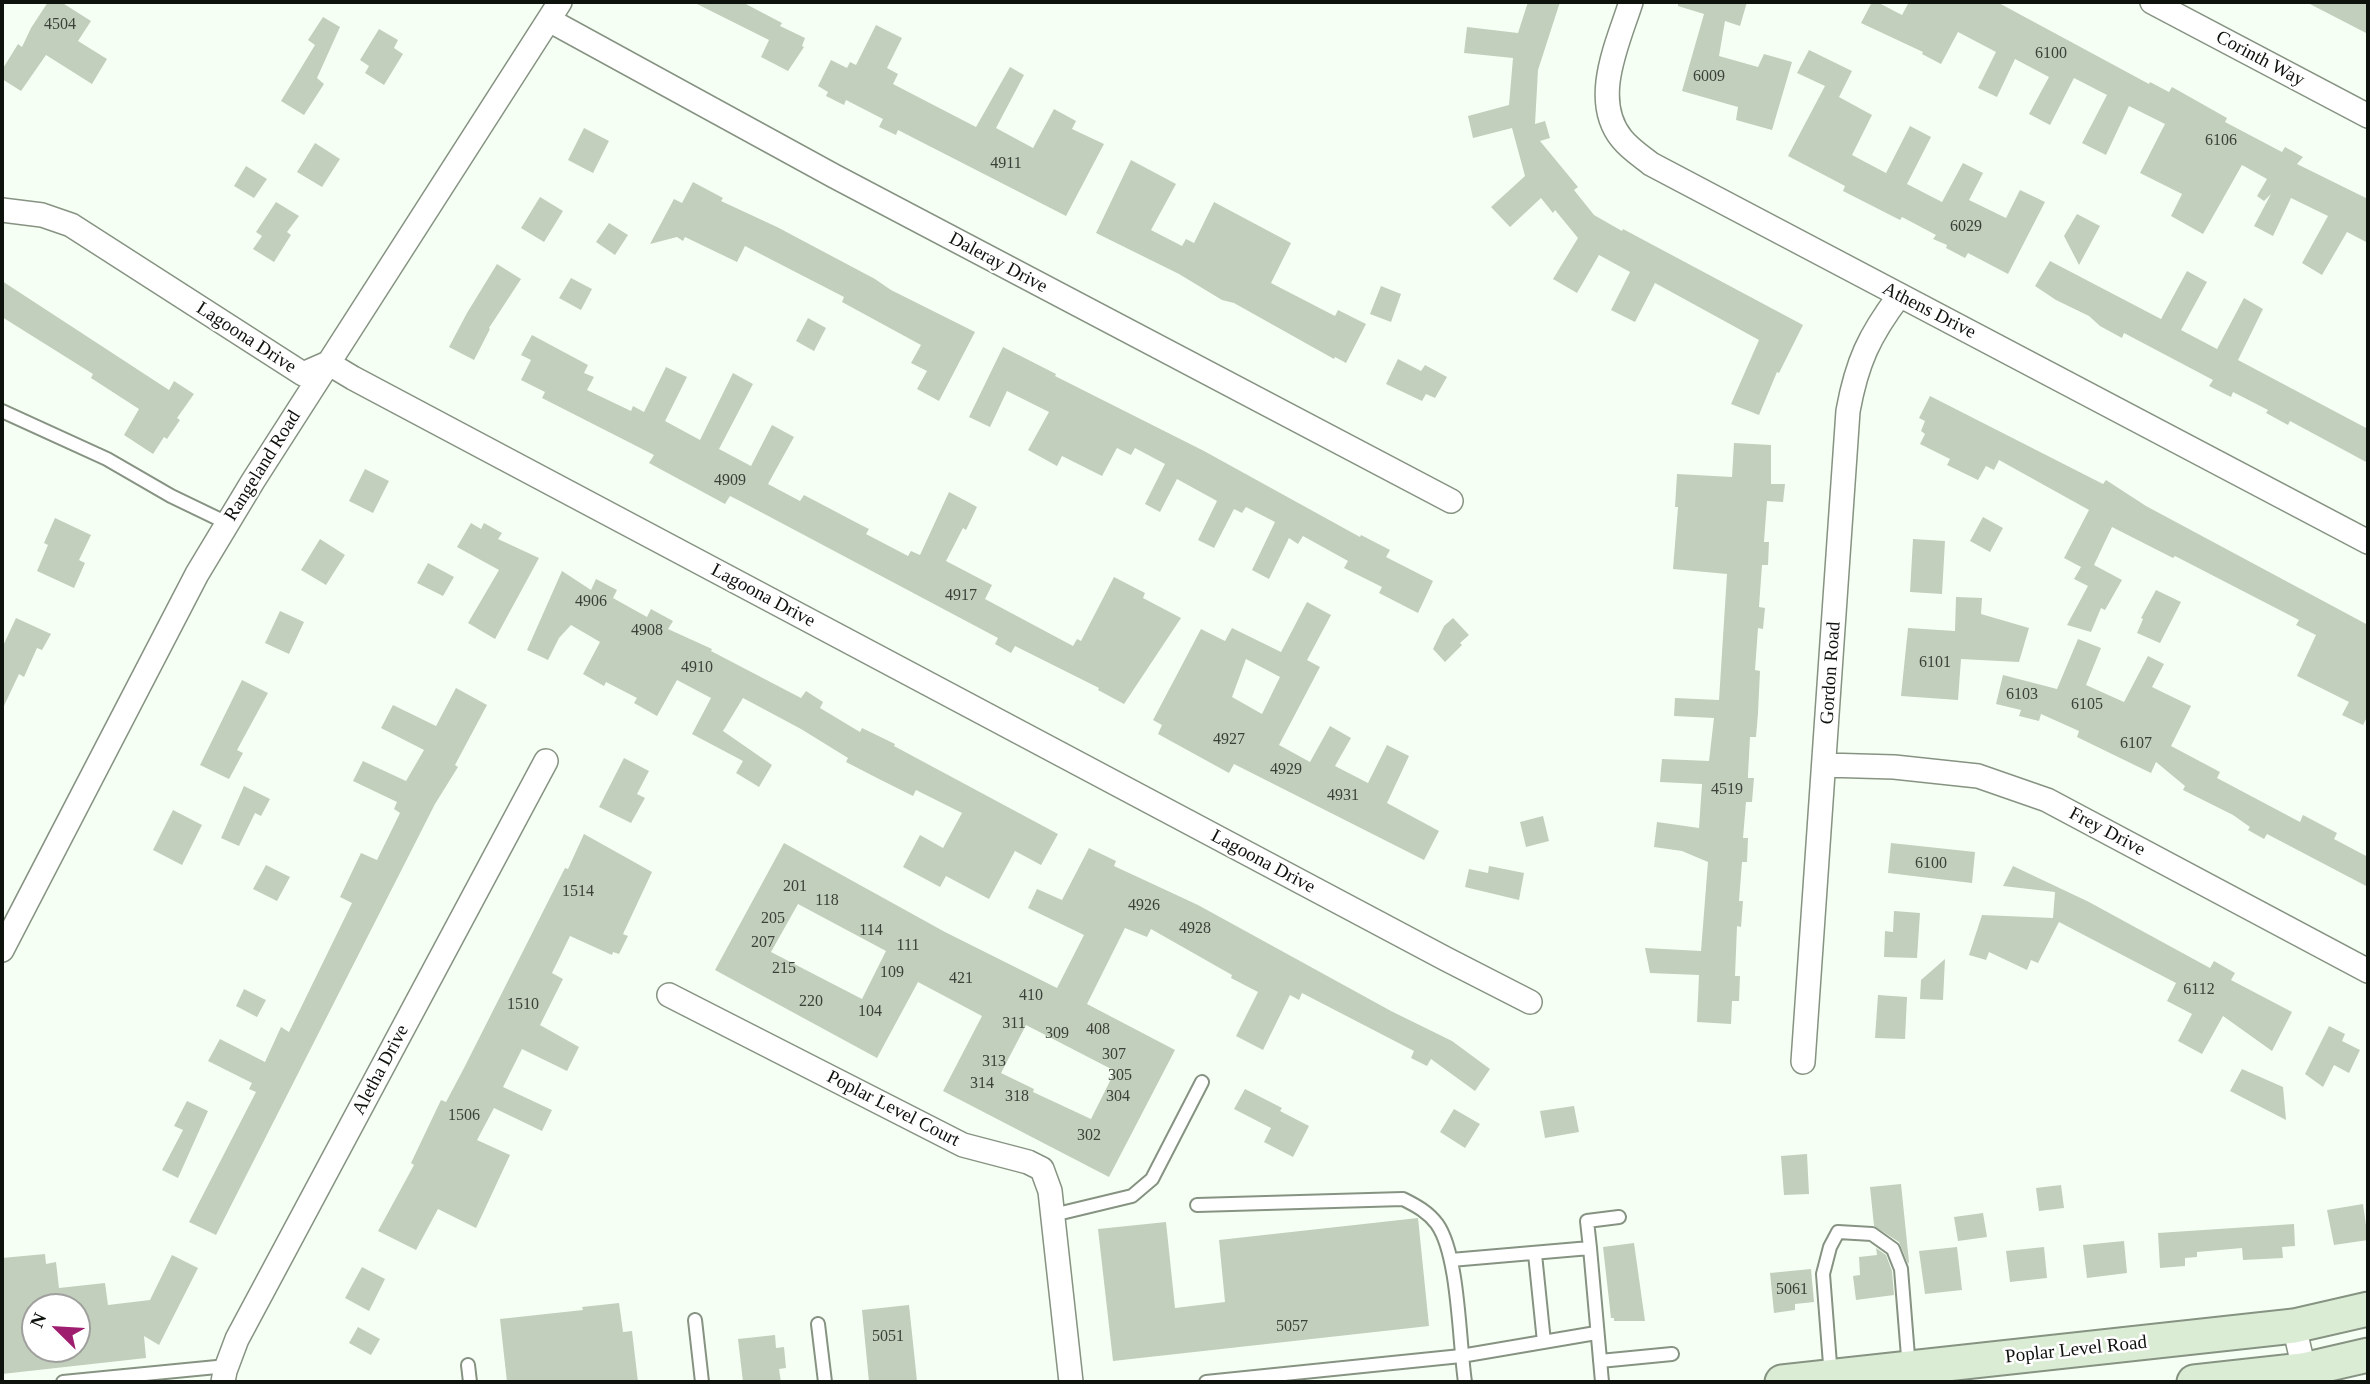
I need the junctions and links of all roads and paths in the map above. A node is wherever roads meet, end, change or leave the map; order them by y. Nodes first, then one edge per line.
1 (1631, 2) edge
2 (2152, 2) edge
3 (554, 11) edge
4 (2368, 116) edge
5 (2, 210) edge
6 (1899, 296) junction
7 (328, 363) junction
8 (2, 411) edge
9 (1451, 501) dead end
10 (228, 523) junction
11 (2368, 542) edge
12 (546, 761) dead end
13 (1825, 765) junction
14 (2, 950) edge
15 (2368, 971) edge
16 (668, 995) dead end
17 (1530, 1002) dead end
18 (1803, 1062) dead end
19 (1202, 1082) dead end
20 (1197, 1205) dead end
21 (1053, 1215) junction
22 (1619, 1217) dead end
23 (1590, 1248) junction
24 (1535, 1254) junction
25 (1451, 1260) junction
26 (2368, 1309) edge
27 (695, 1320) dead end
28 (818, 1324) dead end
29 (2294, 1326) junction
30 (1597, 1333) junction
31 (1544, 1342) junction
32 (1672, 1354) dead end
33 (2368, 1355) edge
34 (1461, 1356) junction
35 (1600, 1361) junction
36 (468, 1365) dead end
37 (1962, 1372) edge
38 (225, 1374) edge
39 (1910, 1375) edge
40 (2305, 1376) edge
41 (1831, 1377) junction
42 (89, 1381) edge
43 (63, 1382) edge
44 (470, 1382) edge
45 (702, 1382) edge
46 (825, 1382) edge
47 (1071, 1382) edge
48 (1206, 1382) edge
49 (1465, 1382) edge
50 (1602, 1382) edge
51 (1782, 1382) edge
52 (2194, 1382) edge

1 - 6 street, Athens Drive
2 - 4 street, Corinth Way
3 - 7 street, Rangeland Road
3 - 9 street, Daleray Drive
5 - 7 street, Lagoona Drive
6 - 11 street, Athens Drive
6 - 13 street, Gordon Road
7 - 10 street, Rangeland Road
7 - 17 street, Lagoona Drive
8 - 10 lane
10 - 14 street, Rangeland Road
12 - 38 street, Aletha Drive
13 - 15 street, Frey Drive
13 - 18 street, Gordon Road
16 - 21 street, Poplar Level Court
19 - 21 lane
20 - 25 lane
21 - 47 street, Poplar Level Court
22 - 23 lane
23 - 24 lane
23 - 30 lane
24 - 25 lane
24 - 31 lane
25 - 34 lane
26 - 29 main road, Poplar Level Road
27 - 45 lane
28 - 46 lane
29 - 37 main road, Poplar Level Road
29 - 40 street
30 - 31 lane
30 - 35 lane
31 - 34 lane
32 - 35 lane
33 - 40 main road
34 - 48 lane
34 - 49 lane
35 - 50 lane
36 - 44 lane
37 - 39 main road, Poplar Level Road
38 - 42 lane
39 - 41 main road, Poplar Level Road
39 - 41 lane
40 - 52 main road
41 - 51 main road, Poplar Level Road
42 - 43 lane

